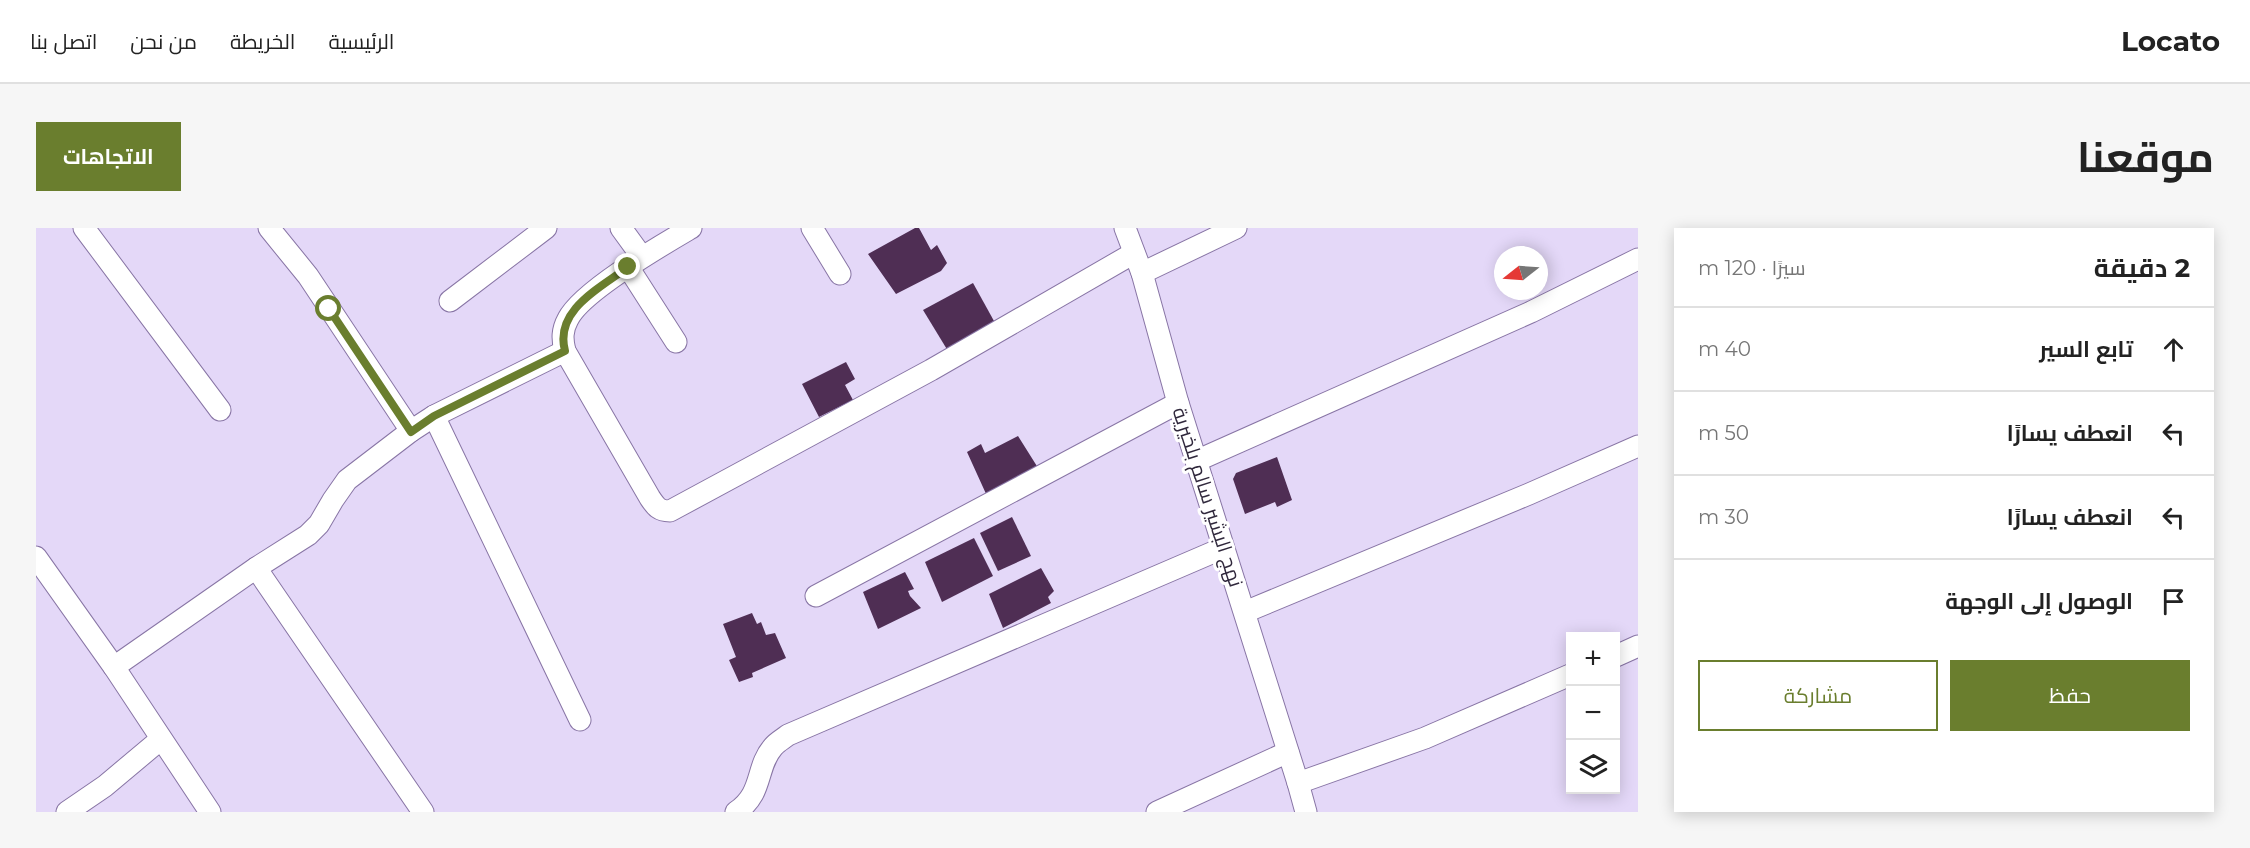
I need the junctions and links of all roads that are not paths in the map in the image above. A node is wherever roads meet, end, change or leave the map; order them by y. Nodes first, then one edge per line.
1 (84, 228) edge
2 (268, 228) edge
3 (546, 228) edge
4 (621, 228) edge
5 (691, 228) edge
6 (812, 228) edge
7 (1125, 228) edge
8 (1236, 228) edge
9 (1134, 253) junction
10 (1638, 260) edge
11 (635, 262) junction
12 (1142, 273) junction
13 (840, 274) dead end
14 (450, 301) dead end
15 (676, 342) dead end
16 (565, 351) junction
17 (1178, 403) junction
18 (220, 410) dead end
19 (434, 416) junction
20 (411, 432) junction
21 (1638, 446) edge
22 (1196, 461) junction
23 (1223, 548) junction
24 (36, 557) edge
25 (256, 568) junction
26 (816, 596) dead end
27 (1245, 612) junction
28 (1638, 646) edge
29 (1620, 654) edge
30 (114, 668) junction
31 (1566, 677) edge
32 (580, 720) dead end
33 (161, 739) junction
34 (1293, 767) junction
35 (67, 812) edge
36 (210, 812) edge
37 (423, 812) edge
38 (736, 812) edge
39 (1157, 812) edge
40 (1306, 812) edge

1 - 18 street
2 - 20 street
3 - 14 street
4 - 11 street
5 - 11 street
6 - 13 street
7 - 9 street, نهج البشير سالم بلخيرية
8 - 12 street
9 - 12 street, نهج البشير سالم بلخيرية
9 - 16 street
10 - 22 street
11 - 15 street
11 - 16 street
12 - 17 street, نهج البشير سالم بلخيرية
16 - 19 street
17 - 22 street, نهج البشير سالم بلخيرية
17 - 26 street
19 - 20 street
19 - 32 street
20 - 25 street
21 - 27 street
22 - 23 street, نهج البشير سالم بلخيرية
23 - 27 street, نهج البشير سالم بلخيرية
23 - 38 street
24 - 30 street
25 - 30 street
25 - 37 street
27 - 34 street, نهج البشير سالم بلخيرية
28 - 29 street
30 - 33 street
31 - 34 street
33 - 35 street
33 - 36 street
34 - 39 street
34 - 40 street, نهج البشير سالم بلخيرية

